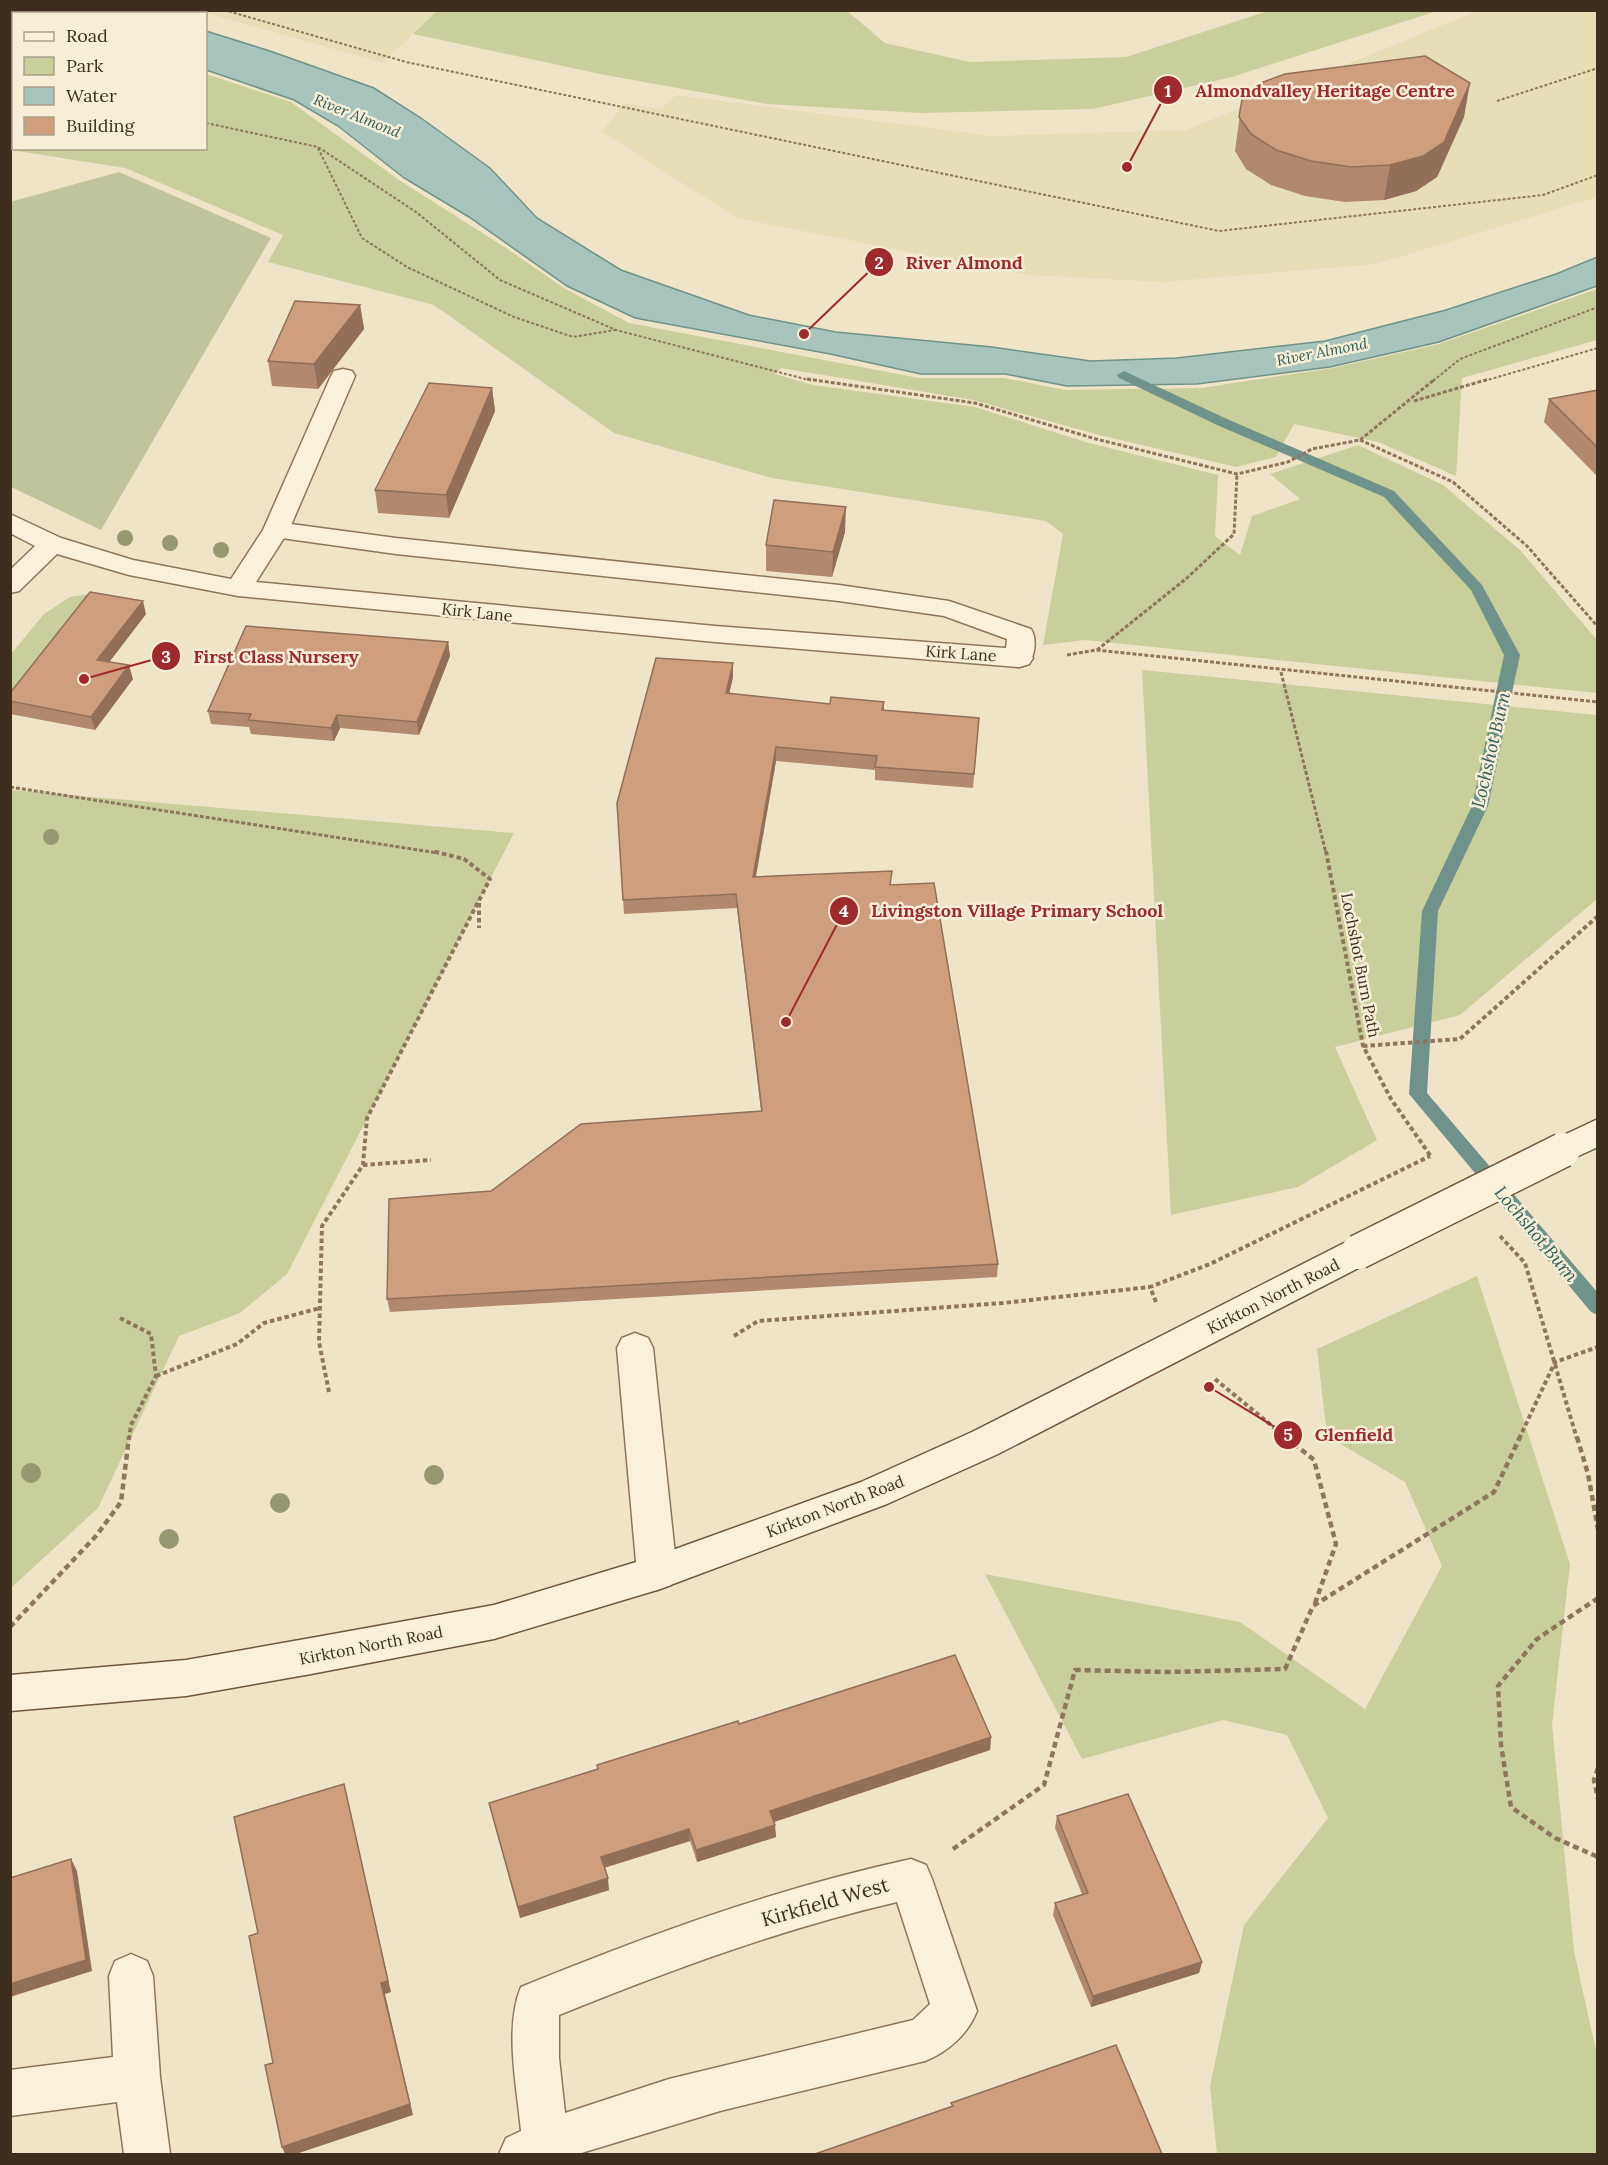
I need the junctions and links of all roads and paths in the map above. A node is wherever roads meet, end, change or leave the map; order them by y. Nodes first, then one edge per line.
1 (224, 10) edge
2 (1598, 68) edge
3 (1497, 101) dead end
4 (207, 123) edge
5 (318, 147) junction
6 (1598, 175) edge
7 (1598, 307) edge
8 (616, 330) junction
9 (1598, 348) edge
10 (343, 376) dead end
11 (1410, 402) junction
12 (1360, 440) junction
13 (1237, 474) junction
14 (10, 522) edge
15 (276, 530) junction
16 (52, 544) junction
17 (10, 585) edge
18 (238, 588) junction
19 (1598, 627) edge
20 (1096, 650) junction
21 (1018, 658) junction
22 (1281, 672) junction
23 (1598, 702) edge
24 (10, 787) edge
25 (478, 902) junction
26 (1598, 916) edge
27 (479, 928) dead end
28 (1363, 1046) junction
29 (1598, 1131) edge
30 (1430, 1156) junction
31 (431, 1160) dead end
32 (1438, 1165) dead end
33 (363, 1166) junction
34 (1493, 1228) dead end
35 (1150, 1287) junction
36 (320, 1308) junction
37 (120, 1318) dead end
38 (734, 1336) dead end
39 (1175, 1347) junction
40 (1598, 1347) edge
41 (635, 1348) dead end
42 (1555, 1362) junction
43 (156, 1376) junction
44 (329, 1392) dead end
45 (1598, 1529) edge
46 (657, 1573) junction
47 (1598, 1598) edge
48 (1313, 1606) junction
49 (10, 1627) edge
50 (10, 1693) edge
51 (1598, 1768) edge
52 (1598, 1799) edge
53 (1598, 1857) edge
54 (911, 1879) junction
55 (131, 1976) dead end
56 (136, 2077) junction
57 (10, 2093) edge
58 (534, 2149) edge
59 (147, 2154) edge

1 - 6 path
2 - 3 path
4 - 5 path
5 - 8 path
5 - 8 path
7 - 11 path
8 - 13 path
9 - 11 path
10 - 15 street
11 - 12 path
12 - 13 path
12 - 19 path
13 - 20 path
14 - 16 street, Kirk Lane
15 - 18 street
15 - 21 street, Kirk Lane
16 - 17 street
16 - 18 street, Kirk Lane
18 - 21 street, Kirk Lane
20 - 21 path
20 - 22 path
22 - 23 path
22 - 28 path, Lochshot Burn Path
24 - 25 path
25 - 27 path
25 - 33 path
26 - 28 path
28 - 30 path, Lochshot Burn Path
29 - 39 street, Kirkton North Road, bridge
30 - 32 path, Lochshot Burn Path
30 - 35 path
31 - 33 path
33 - 36 path
34 - 42 path
35 - 38 path
35 - 39 path
36 - 43 path
36 - 44 path
37 - 43 path
39 - 46 street, Kirkton North Road
39 - 48 path
40 - 42 path
41 - 46 street
42 - 45 path
42 - 48 path
43 - 49 path
46 - 50 street, Kirkton North Road
47 - 53 path
48 - 54 path
51 - 52 path
54 - 58 street, Kirkfield West
54 - 58 street, Kirkfield West
55 - 56 street
56 - 57 street
56 - 59 street

